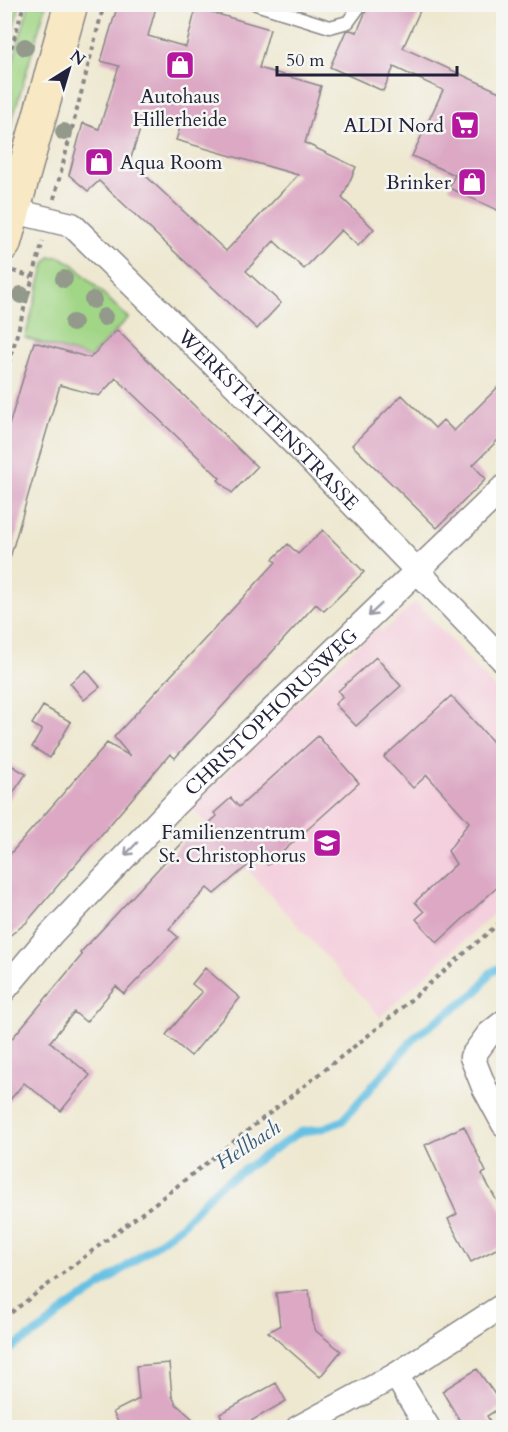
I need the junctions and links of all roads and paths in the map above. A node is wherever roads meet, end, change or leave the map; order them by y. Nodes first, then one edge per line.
1 (24, 4) edge
2 (71, 4) edge
3 (104, 4) edge
4 (255, 4) edge
5 (361, 4) edge
6 (4, 74) edge
7 (9, 209) edge
8 (49, 219) junction
9 (4, 244) edge
10 (4, 269) edge
11 (32, 277) junction
12 (4, 381) edge
13 (504, 487) edge
14 (417, 569) junction
15 (504, 661) edge
16 (504, 919) edge
17 (4, 990) edge
18 (504, 1022) edge
19 (504, 1124) edge
20 (504, 1305) edge
21 (4, 1318) edge
22 (396, 1375) junction
23 (298, 1428) edge
24 (428, 1428) edge

1 - 6 path
2 - 7 main road
3 - 8 path
4 - 5 lane
7 - 8 street, WERKSTÄTTENSTRASSE
7 - 9 main road
8 - 11 path
8 - 14 street, WERKSTÄTTENSTRASSE
10 - 11 path
11 - 12 path
13 - 14 street, CHRISTOPHORUSWEG
14 - 15 street, WERKSTÄTTENSTRASSE
14 -> 17 street, CHRISTOPHORUSWEG
16 - 21 path
18 - 19 street
20 - 22 street
22 - 23 street
22 - 24 street

